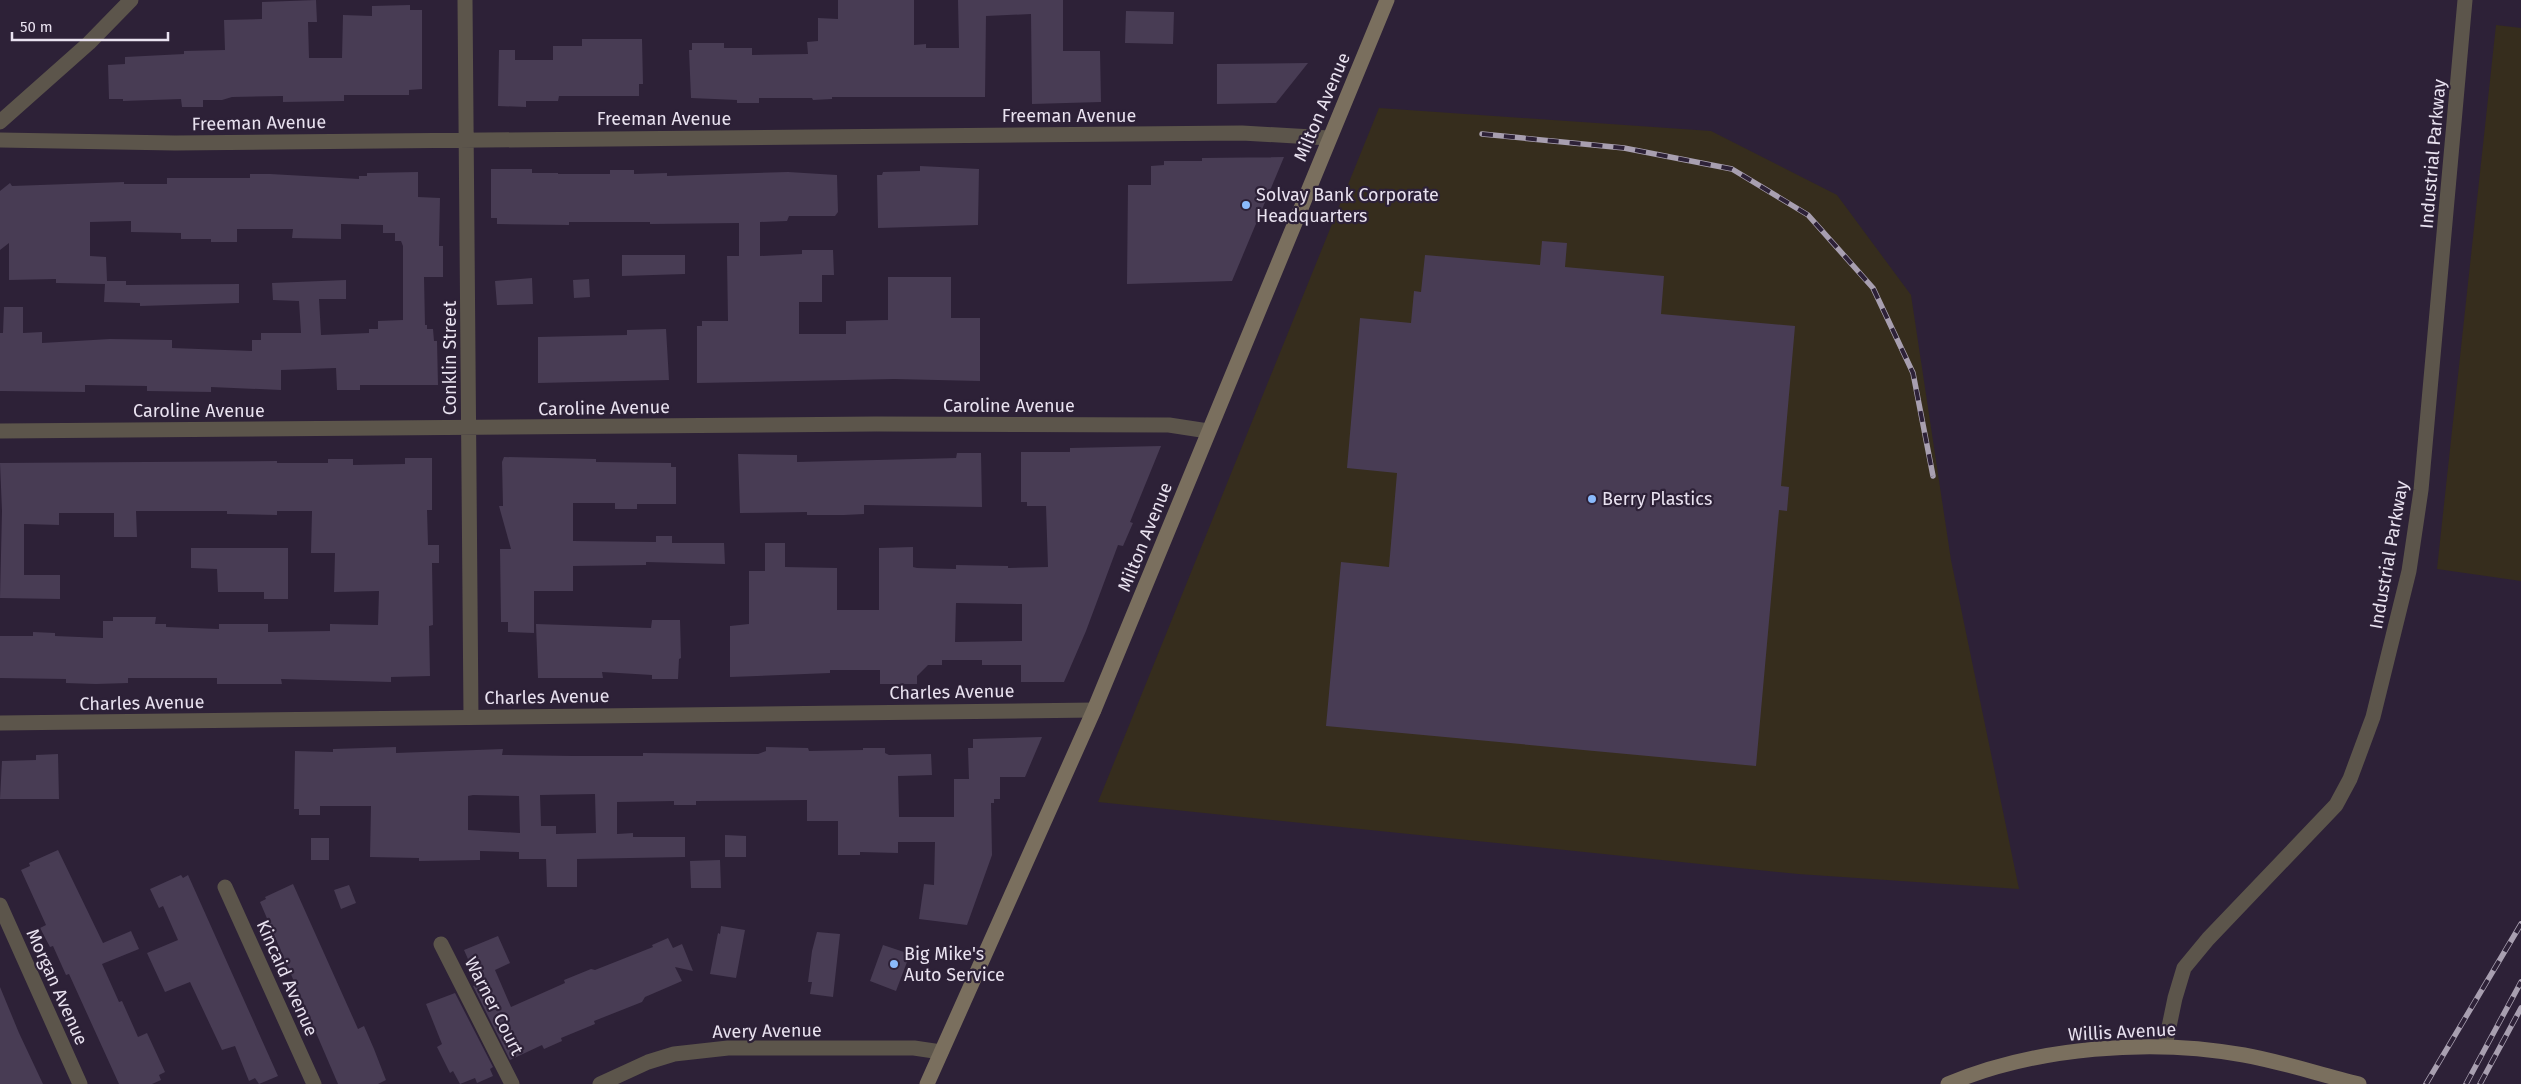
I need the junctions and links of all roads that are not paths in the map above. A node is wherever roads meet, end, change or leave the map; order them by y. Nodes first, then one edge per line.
1 (131, 0) edge
2 (465, 0) edge
3 (1387, 0) edge
4 (2466, 0) edge
5 (0, 122) edge
6 (1329, 138) junction
7 (0, 140) edge
8 (467, 140) junction
9 (469, 429) junction
10 (0, 430) edge
11 (1208, 431) junction
12 (1094, 710) junction
13 (471, 716) junction
14 (0, 722) edge
15 (225, 887) dead end
16 (0, 905) edge
17 (441, 944) dead end
18 (2165, 1046) junction
19 (941, 1052) junction
20 (80, 1084) edge
21 (314, 1084) edge
22 (512, 1084) edge
23 (600, 1084) edge
24 (927, 1084) edge
25 (1948, 1084) edge
26 (2359, 1084) edge

1 - 5 street
2 - 8 street, Conklin Street
3 - 6 main road, Milton Avenue
4 - 18 street, Industrial Parkway
6 - 8 street, Freeman Avenue
6 - 11 main road, Milton Avenue
7 - 8 street, Freeman Avenue
8 - 9 street, Conklin Street
9 - 10 street, Caroline Avenue
9 - 11 street, Caroline Avenue
9 - 13 street, Conklin Street
11 - 12 main road, Milton Avenue
12 - 13 street, Charles Avenue
12 - 19 main road, Milton Avenue
13 - 14 street, Charles Avenue
15 - 21 street, Kincaid Avenue
16 - 20 street, Morgan Avenue
17 - 22 street, Warner Court
18 - 25 main road, Willis Avenue
18 - 26 main road, Willis Avenue
19 - 23 street, Avery Avenue
19 - 24 main road, Milton Avenue

